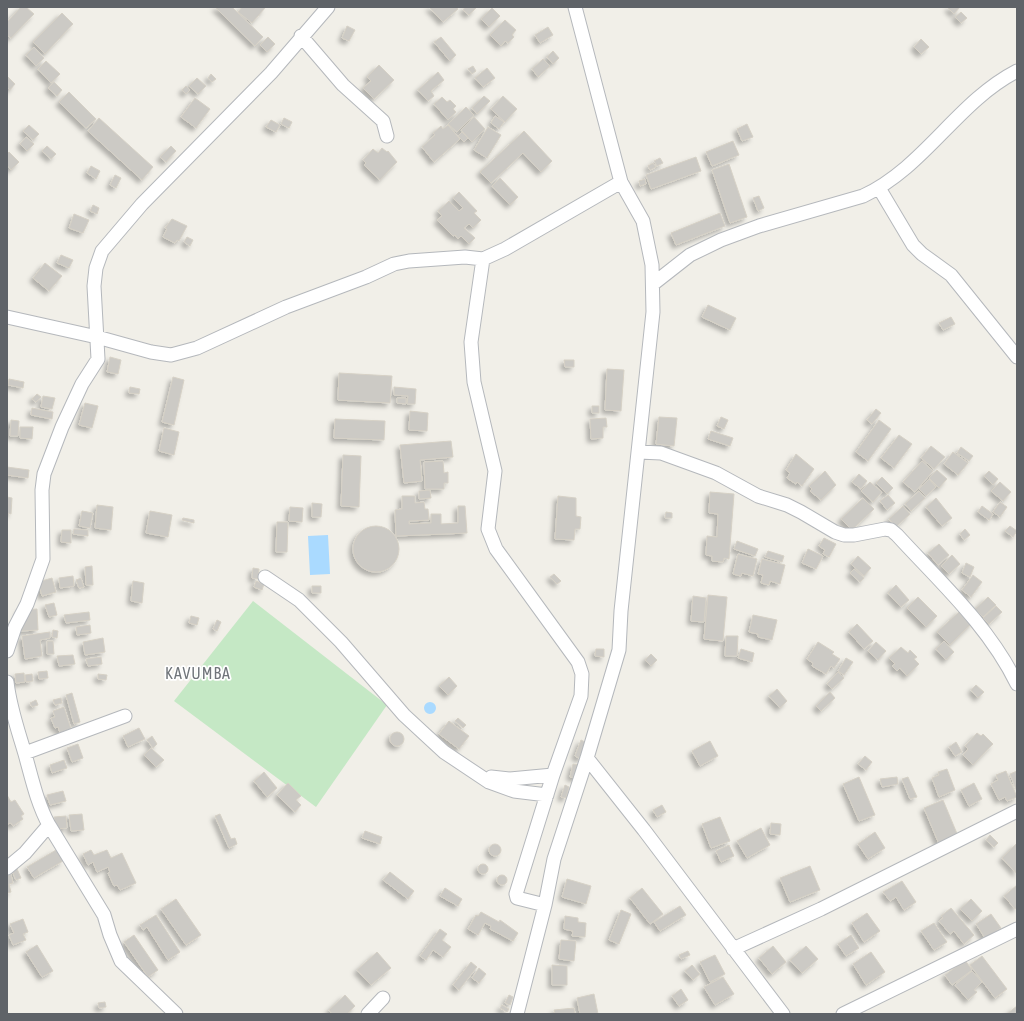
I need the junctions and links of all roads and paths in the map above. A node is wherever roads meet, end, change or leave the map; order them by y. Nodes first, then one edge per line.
1 (328, 7) edge
2 (575, 7) edge
3 (301, 36) junction
4 (1017, 71) edge
5 (387, 136) dead end
6 (621, 182) junction
7 (879, 188) junction
8 (483, 259) junction
9 (653, 284) junction
10 (7, 316) edge
11 (97, 337) junction
12 (1017, 357) edge
13 (639, 452) junction
14 (265, 576) dead end
15 (7, 651) edge
16 (7, 682) edge
17 (1017, 684) edge
18 (125, 716) dead end
19 (25, 754) junction
20 (587, 758) junction
21 (477, 775) junction
22 (553, 775) junction
23 (547, 795) junction
24 (1017, 811) edge
25 (49, 825) junction
26 (7, 868) edge
27 (545, 905) junction
28 (1017, 929) edge
29 (733, 949) junction
30 (383, 998) dead end
31 (176, 1014) edge
32 (368, 1014) edge
33 (517, 1014) edge
34 (783, 1014) edge
35 (843, 1014) edge

1 - 3 street
2 - 6 street
3 - 5 street
3 - 11 street
4 - 7 street
6 - 8 street
6 - 9 street
7 - 9 street
7 - 12 street
8 - 11 street
8 - 22 street
9 - 13 street
10 - 11 street
11 - 15 street
13 - 17 street
13 - 20 street
14 - 21 street
16 - 19 street
18 - 19 street
19 - 25 street
20 - 27 street
20 - 29 street
21 - 22 street
21 - 23 street
22 - 23 street
23 - 27 street
24 - 29 street
25 - 26 street
25 - 31 street
27 - 33 street
28 - 35 street
29 - 34 street
30 - 32 street

